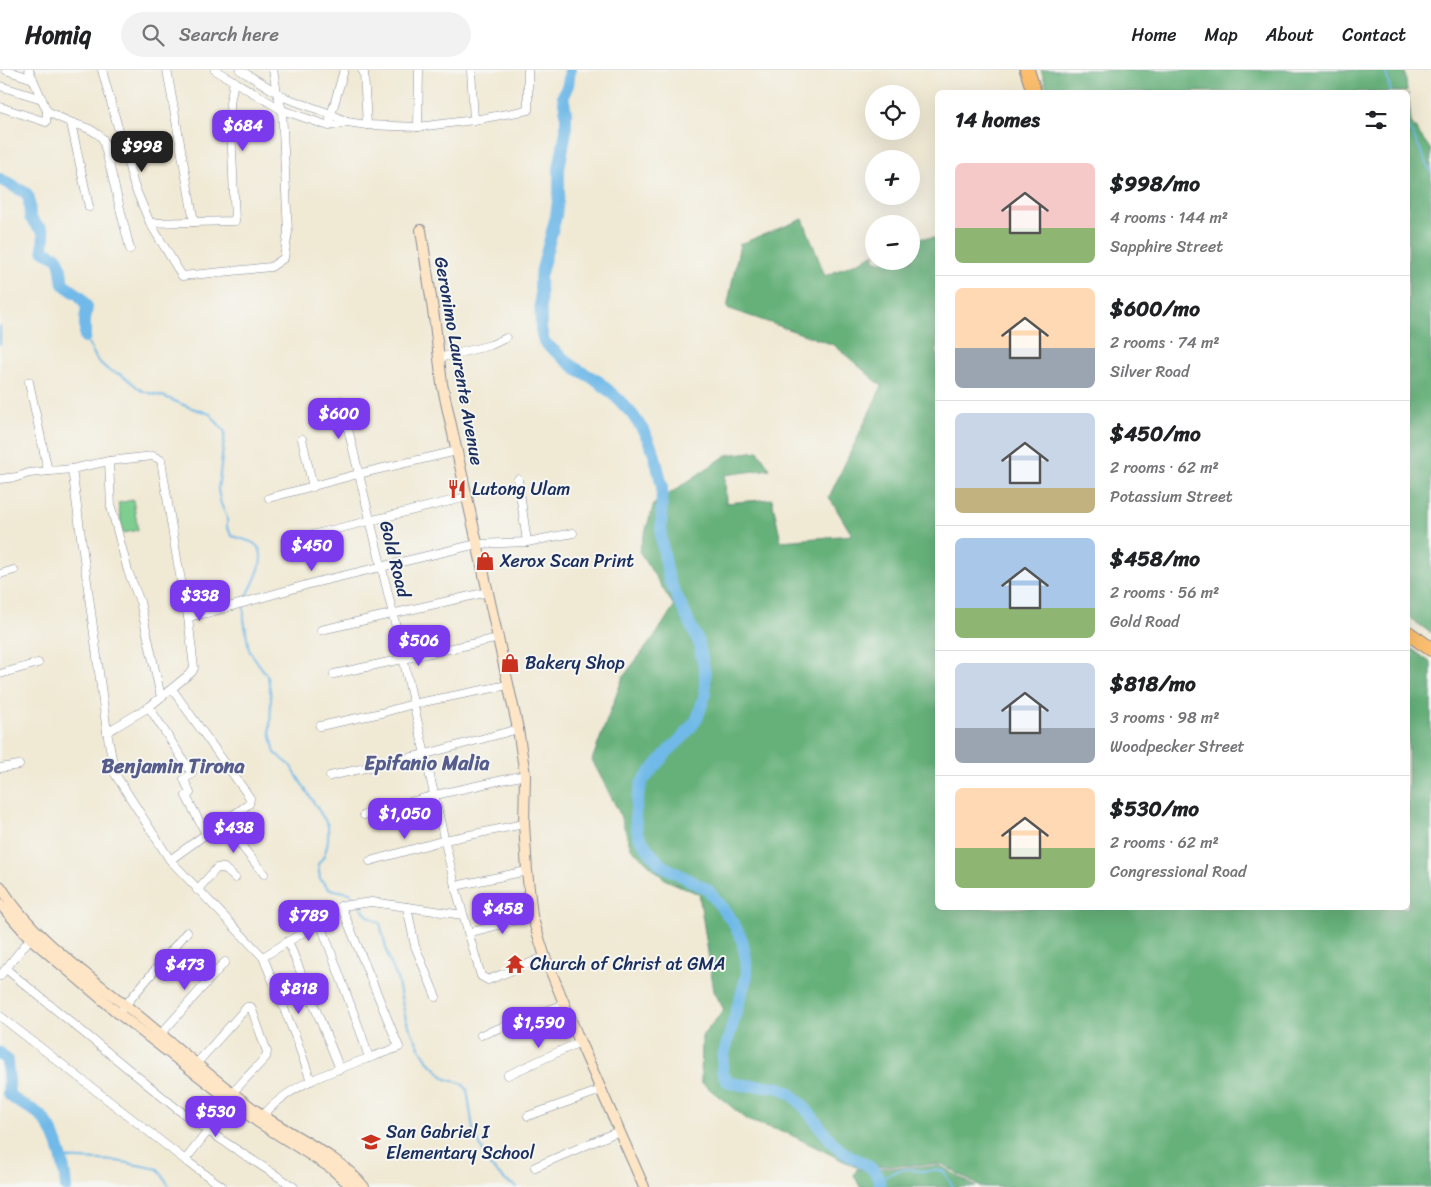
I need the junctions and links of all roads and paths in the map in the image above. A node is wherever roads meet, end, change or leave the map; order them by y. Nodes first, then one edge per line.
1 (6, 70) edge
2 (29, 70) edge
3 (102, 70) edge
4 (167, 70) edge
5 (215, 70) edge
6 (240, 70) edge
7 (273, 70) edge
8 (344, 70) edge
9 (362, 70) edge
10 (419, 70) edge
11 (471, 70) edge
12 (528, 70) edge
13 (1027, 70) edge
14 (33, 79) junction
15 (234, 81) junction
16 (0, 86) edge
17 (1033, 90) edge
18 (277, 93) junction
19 (42, 99) junction
20 (0, 106) edge
21 (282, 110) junction
22 (47, 111) junction
23 (331, 114) junction
24 (474, 120) junction
25 (347, 122) junction
26 (70, 123) junction
27 (367, 125) junction
28 (329, 126) junction
29 (418, 127) junction
30 (89, 208) dead end
31 (194, 222) junction
32 (150, 223) junction
33 (421, 230) dead end
34 (130, 249) dead end
35 (506, 338) dead end
36 (439, 358) junction
37 (29, 382) dead end
38 (341, 400) dead end
39 (302, 439) dead end
40 (457, 452) junction
41 (109, 461) junction
42 (72, 469) junction
43 (48, 471) junction
44 (358, 474) junction
45 (0, 479) edge
46 (518, 479) dead end
47 (313, 487) junction
48 (269, 498) dead end
49 (467, 498) junction
50 (371, 521) junction
51 (573, 533) dead end
52 (287, 542) dead end
53 (527, 542) junction
54 (477, 544) junction
55 (382, 566) junction
56 (14, 570) dead end
57 (0, 574) edge
58 (488, 592) junction
59 (393, 614) junction
60 (188, 617) junction
61 (321, 630) dead end
62 (1410, 634) edge
63 (499, 638) junction
64 (1431, 649) edge
65 (403, 658) junction
66 (38, 663) dead end
67 (0, 674) edge
68 (334, 674) dead end
69 (508, 685) junction
70 (172, 689) junction
71 (161, 697) junction
72 (413, 704) junction
73 (149, 707) junction
74 (320, 726) dead end
75 (518, 729) junction
76 (107, 732) junction
77 (426, 754) junction
78 (19, 766) dead end
79 (0, 768) edge
80 (525, 775) junction
81 (330, 776) dead end
82 (435, 795) junction
83 (364, 814) dead end
84 (225, 820) junction
85 (524, 824) junction
86 (206, 834) junction
87 (446, 840) junction
88 (170, 860) junction
89 (370, 861) dead end
90 (527, 872) junction
91 (264, 874) dead end
92 (234, 878) dead end
93 (0, 886) edge
94 (456, 886) junction
95 (198, 890) junction
96 (0, 904) edge
97 (341, 906) junction
98 (407, 907) junction
99 (463, 915) junction
100 (532, 916) junction
101 (320, 922) junction
102 (187, 932) dead end
103 (468, 933) junction
104 (33, 935) junction
105 (288, 941) junction
106 (263, 957) junction
107 (545, 957) junction
108 (225, 962) dead end
109 (6, 969) junction
110 (0, 976) edge
111 (436, 997) dead end
112 (565, 1004) junction
113 (122, 1009) junction
114 (0, 1016) edge
115 (161, 1034) junction
116 (481, 1035) dead end
117 (580, 1042) junction
118 (369, 1058) junction
119 (197, 1063) junction
120 (340, 1069) junction
121 (508, 1076) dead end
122 (311, 1081) junction
123 (218, 1086) junction
124 (601, 1090) junction
125 (232, 1097) junction
126 (528, 1116) dead end
127 (260, 1119) junction
128 (208, 1131) junction
129 (619, 1131) junction
130 (185, 1160) junction
131 (534, 1167) dead end
132 (223, 1187) edge
133 (294, 1187) edge
134 (352, 1187) edge
135 (364, 1187) edge
136 (644, 1187) edge

1 - 14 street
2 - 14 street
3 - 32 street
4 - 31 street
5 - 15 street
6 - 18 street
7 - 18 street
8 - 23 street
9 - 27 street
10 - 29 street
11 - 24 street
12 - 24 street
13 - 17 highway
14 - 19 street
15 - 21 street
15 - 31 street
16 - 19 street
18 - 21 street
18 - 23 street
19 - 22 street
20 - 22 street
21 - 28 street
21 - 32 street
22 - 26 street
23 - 25 street
23 - 28 street
24 - 29 street
25 - 27 street
25 - 28 street
26 - 30 street
26 - 34 street
27 - 29 street
31 - 32 street
33 - 36 street, Geronimo Laurente Avenue
35 - 36 street
36 - 40 street, Geronimo Laurente Avenue
37 - 43 street
38 - 44 street, Gold Road
39 - 47 street
40 - 44 street
40 - 49 street, Geronimo Laurente Avenue
41 - 42 street
41 - 60 street
41 - 71 street
42 - 43 street
42 - 76 street
43 - 45 street
44 - 47 street
44 - 50 street, Gold Road
46 - 53 street
47 - 48 street
49 - 50 street
49 - 54 street, Geronimo Laurente Avenue
50 - 52 street
50 - 55 street, Gold Road
51 - 53 street
53 - 54 street
54 - 55 street
54 - 58 street, Geronimo Laurente Avenue
55 - 59 street, Gold Road
55 - 60 street
56 - 57 street
58 - 59 street
58 - 63 street, Geronimo Laurente Avenue
59 - 61 street
59 - 65 street, Gold Road
60 - 70 street
62 - 64 highway
63 - 65 street
63 - 69 street, Geronimo Laurente Avenue
65 - 68 street
65 - 72 street, Gold Road
66 - 67 street
69 - 72 street
69 - 75 street, Geronimo Laurente Avenue
70 - 71 street
70 - 84 street
71 - 73 street
72 - 74 street
72 - 77 street, Gold Road
73 - 76 street
73 - 86 street
75 - 77 street
75 - 80 street, Geronimo Laurente Avenue
76 - 88 street
77 - 81 street
77 - 82 street, Gold Road
78 - 79 street
80 - 82 street
80 - 85 street, Geronimo Laurente Avenue
82 - 83 street
82 - 87 street, Gold Road
84 - 86 street
84 - 91 street
85 - 87 street
85 - 90 street, Geronimo Laurente Avenue
86 - 88 street
87 - 89 street
87 - 94 street, Gold Road
88 - 95 street
90 - 94 street
90 - 100 street, Geronimo Laurente Avenue
92 - 95 street
93 - 104 street
94 - 99 street, Gold Road
95 - 106 street
96 - 104 street
97 - 98 street
97 - 101 street
97 - 118 street
98 - 99 street
98 - 111 street
99 - 103 street, Gold Road
100 - 103 street
100 - 107 street, Geronimo Laurente Avenue
101 - 105 street
101 - 118 street
102 - 113 street
103 - 107 street
104 - 109 street
104 - 113 street
105 - 106 street
105 - 120 street
106 - 122 street
107 - 112 street, Geronimo Laurente Avenue
108 - 115 street
109 - 110 street
109 - 128 street
112 - 116 street
112 - 117 street, Geronimo Laurente Avenue
113 - 115 street
113 - 123 street
114 - 130 street
115 - 119 street
117 - 121 street
117 - 124 street, Geronimo Laurente Avenue
118 - 120 street
119 - 123 street
119 - 125 street
120 - 122 street
122 - 127 street
123 - 125 street
124 - 126 street
124 - 129 street, Geronimo Laurente Avenue
125 - 127 street
125 - 128 street
127 - 134 street
127 - 135 street
128 - 130 street
128 - 133 street
129 - 131 street
129 - 136 street, Geronimo Laurente Avenue
130 - 132 street

